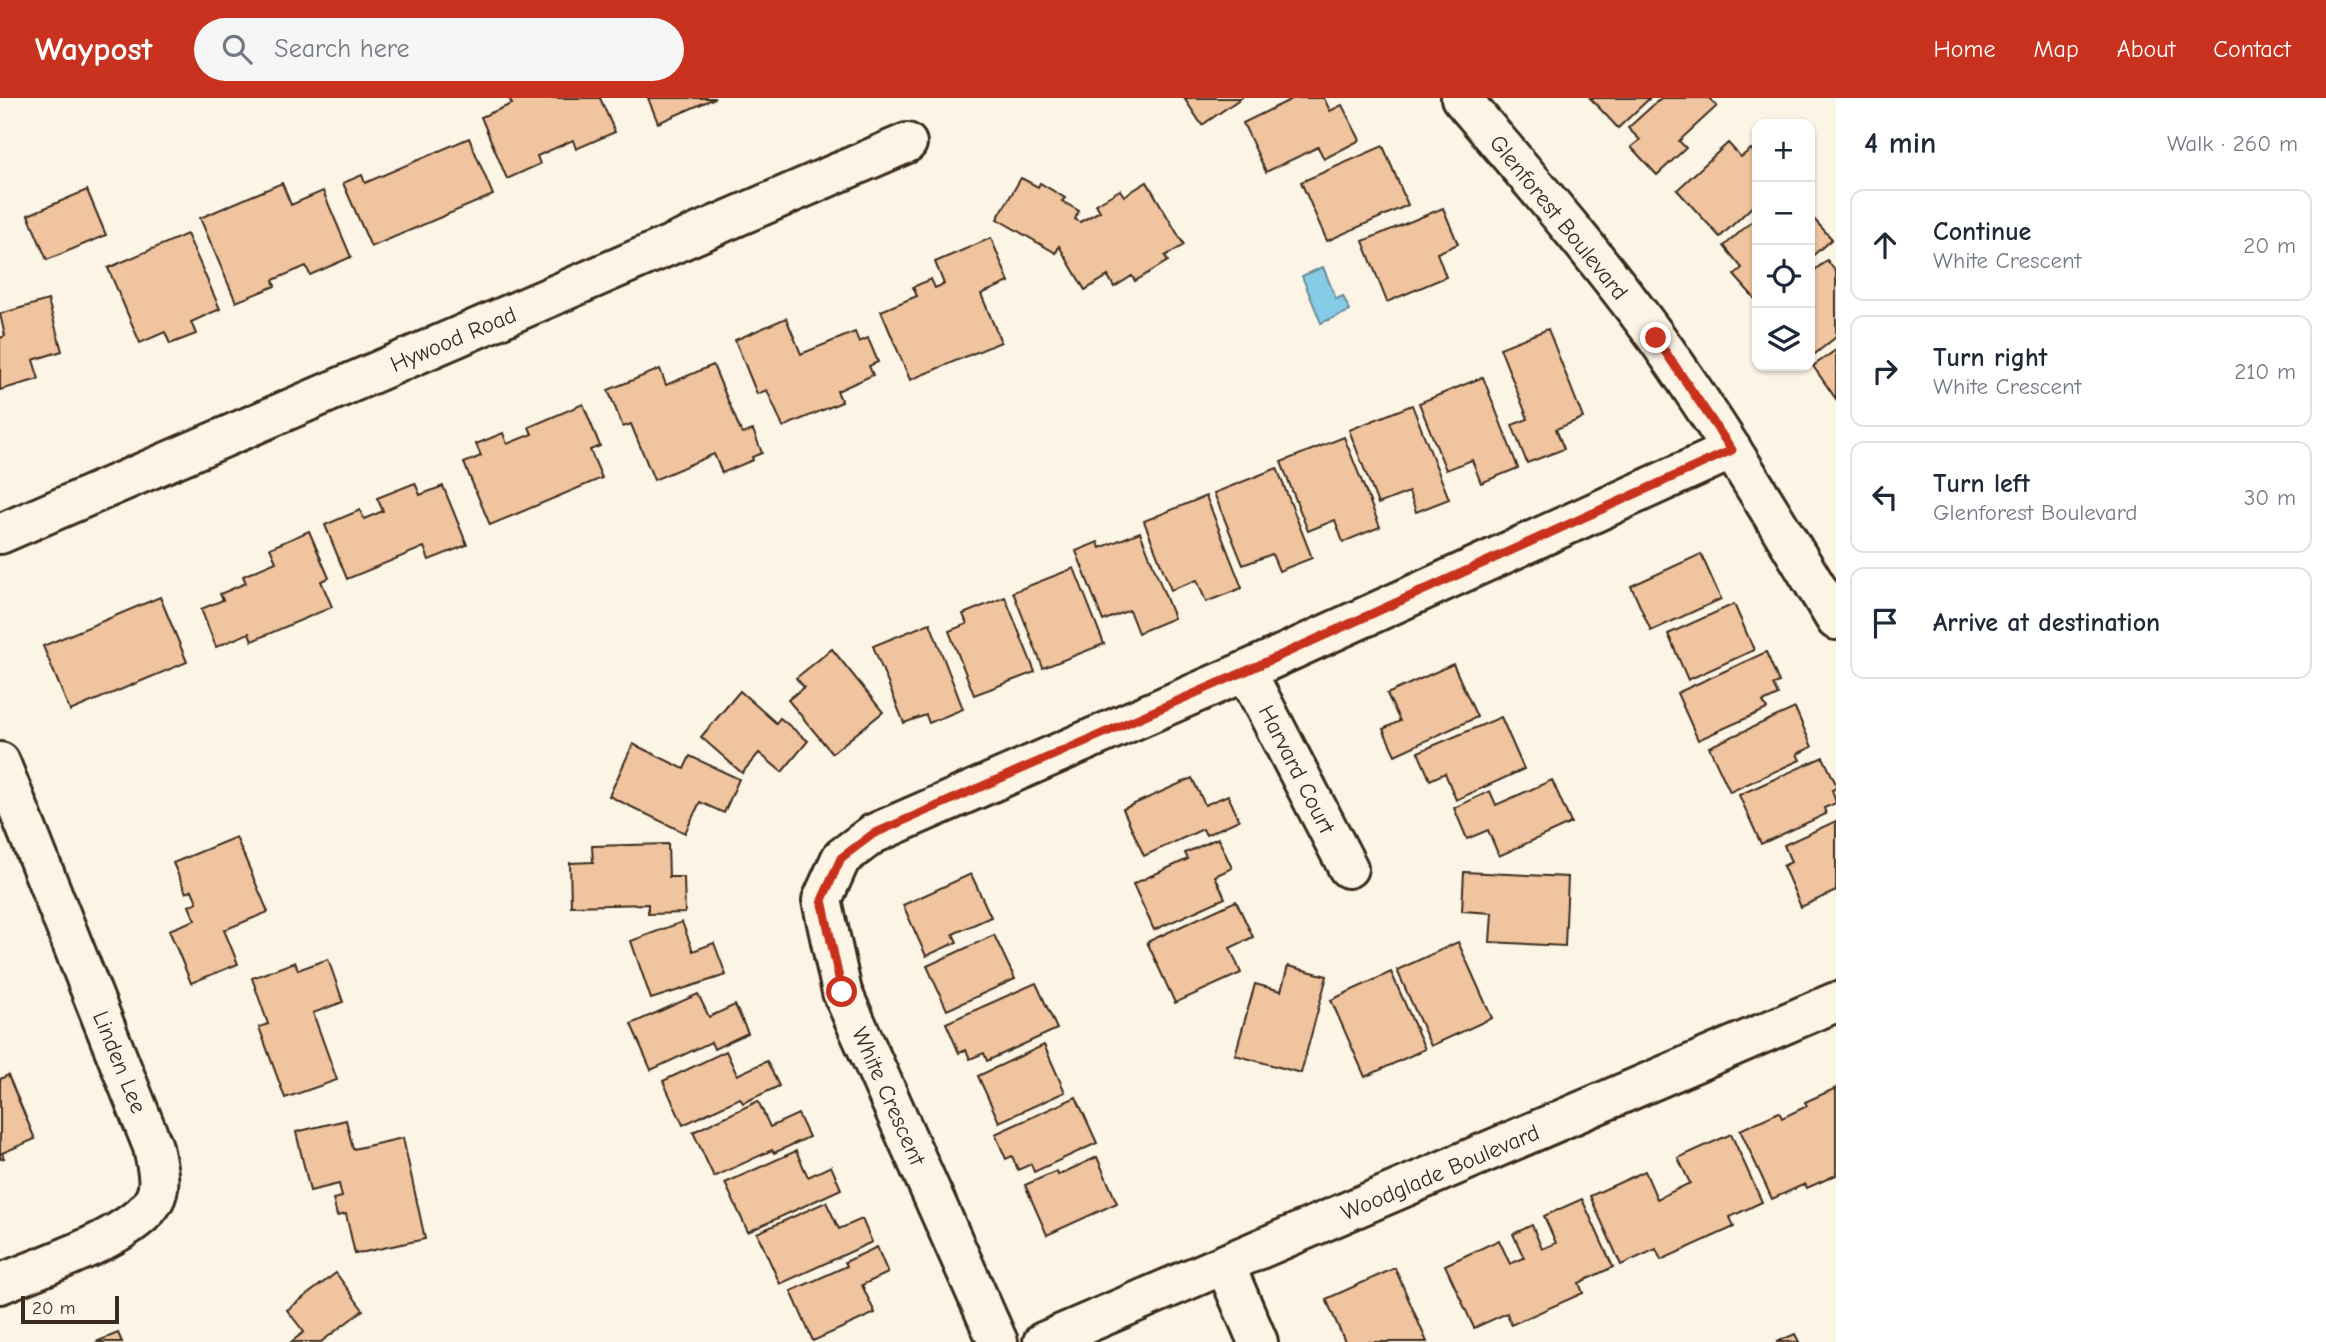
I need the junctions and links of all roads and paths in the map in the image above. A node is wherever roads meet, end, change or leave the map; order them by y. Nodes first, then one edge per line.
1 (1461, 98) edge
2 (907, 143) dead end
3 (1732, 450) junction
4 (0, 534) edge
5 (1836, 620) edge
6 (1246, 671) junction
7 (0, 762) edge
8 (1348, 868) dead end
9 (1836, 1002) edge
10 (1225, 1265) junction
11 (0, 1284) edge
12 (998, 1342) edge
13 (1043, 1342) edge
14 (1258, 1342) edge

1 - 3 street, Glenforest Boulevard
2 - 4 street, Hywood Road
3 - 5 street, Glenforest Boulevard
3 - 6 street, White Crescent
6 - 8 street, Harvard Court
6 - 12 street, White Crescent
7 - 11 street, Linden Lee
9 - 10 street, Woodglade Boulevard
10 - 13 street, Woodglade Boulevard
10 - 14 street

